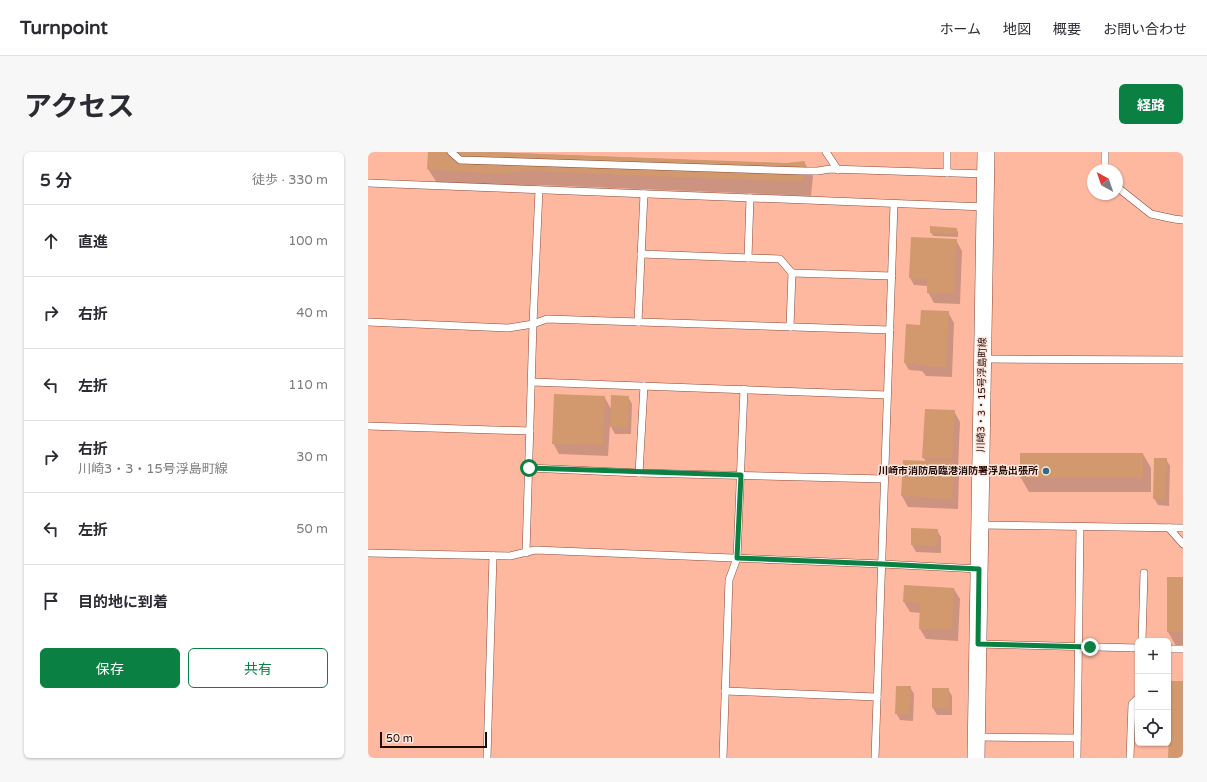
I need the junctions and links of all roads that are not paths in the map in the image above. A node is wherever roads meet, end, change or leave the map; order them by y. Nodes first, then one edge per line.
1 (451, 152) edge
2 (826, 152) edge
3 (947, 152) edge
4 (986, 152) edge
5 (1105, 152) edge
6 (1105, 164) edge
7 (838, 170) junction
8 (947, 173) junction
9 (986, 174) junction
10 (368, 183) edge
11 (539, 190) junction
12 (1123, 192) edge
13 (644, 194) junction
14 (750, 198) junction
15 (894, 204) junction
16 (985, 208) junction
17 (1183, 220) edge
18 (641, 254) junction
19 (748, 258) junction
20 (792, 273) junction
21 (892, 276) junction
22 (368, 322) edge
23 (638, 322) junction
24 (533, 324) junction
25 (790, 327) junction
26 (890, 330) junction
27 (983, 359) junction
28 (1183, 360) edge
29 (532, 382) junction
30 (644, 386) junction
31 (744, 389) junction
32 (887, 395) junction
33 (368, 426) edge
34 (530, 431) junction
35 (529, 468) junction
36 (639, 473) junction
37 (741, 475) junction
38 (884, 479) junction
39 (980, 525) junction
40 (1080, 527) junction
41 (1169, 528) junction
42 (1183, 528) edge
43 (1183, 544) edge
44 (368, 553) edge
45 (526, 553) junction
46 (493, 556) junction
47 (737, 558) junction
48 (882, 564) junction
49 (979, 569) junction
50 (1144, 573) dead end
51 (1142, 638) edge
52 (978, 644) junction
53 (1078, 646) junction
54 (1135, 648) edge
55 (1171, 649) edge
56 (1183, 649) edge
57 (725, 691) junction
58 (877, 697) junction
59 (1135, 701) edge
60 (977, 737) junction
61 (1077, 738) junction
62 (487, 758) edge
63 (723, 758) edge
64 (875, 758) edge
65 (976, 758) edge
66 (1077, 758) edge
67 (1130, 758) edge

1 - 7 lane
2 - 7 lane
3 - 8 lane
4 - 9 street, 川崎3・3・15号浮島町線
5 - 6 lane
7 - 8 lane
8 - 9 lane
9 - 16 street, 川崎3・3・15号浮島町線
10 - 11 lane
11 - 13 lane
11 - 24 lane
12 - 17 lane
13 - 14 lane
13 - 18 lane
14 - 15 lane
14 - 19 lane
15 - 16 lane
15 - 21 lane
16 - 27 street, 川崎3・3・15号浮島町線
18 - 19 lane
18 - 23 lane
19 - 20 lane
20 - 21 lane
20 - 25 lane
21 - 26 lane
22 - 24 lane
23 - 24 lane
23 - 25 lane
24 - 29 lane
25 - 26 lane
26 - 32 lane
27 - 28 lane
27 - 39 street, 川崎3・3・15号浮島町線
29 - 30 lane
29 - 34 lane
30 - 31 lane
30 - 36 lane
31 - 32 lane
31 - 37 lane
32 - 38 lane
33 - 34 lane
34 - 35 lane
35 - 36 lane
35 - 45 lane
36 - 37 lane
37 - 38 lane
37 - 47 lane
38 - 48 lane
39 - 40 lane
39 - 49 street, 川崎3・3・15号浮島町線
40 - 41 lane
40 - 53 lane
41 - 42 lane
41 - 43 lane
44 - 46 lane
45 - 46 lane
45 - 47 lane
46 - 62 lane
47 - 48 lane
47 - 57 lane
48 - 49 lane
48 - 58 lane
49 - 52 street, 川崎3・3・15号浮島町線
50 - 51 lane
52 - 53 lane
52 - 60 street, 川崎3・3・15号浮島町線
53 - 54 lane
53 - 61 lane
55 - 56 lane
57 - 58 lane
57 - 63 lane
58 - 64 lane
59 - 67 lane
60 - 61 lane
60 - 65 street, 川崎3・3・15号浮島町線
61 - 66 lane

